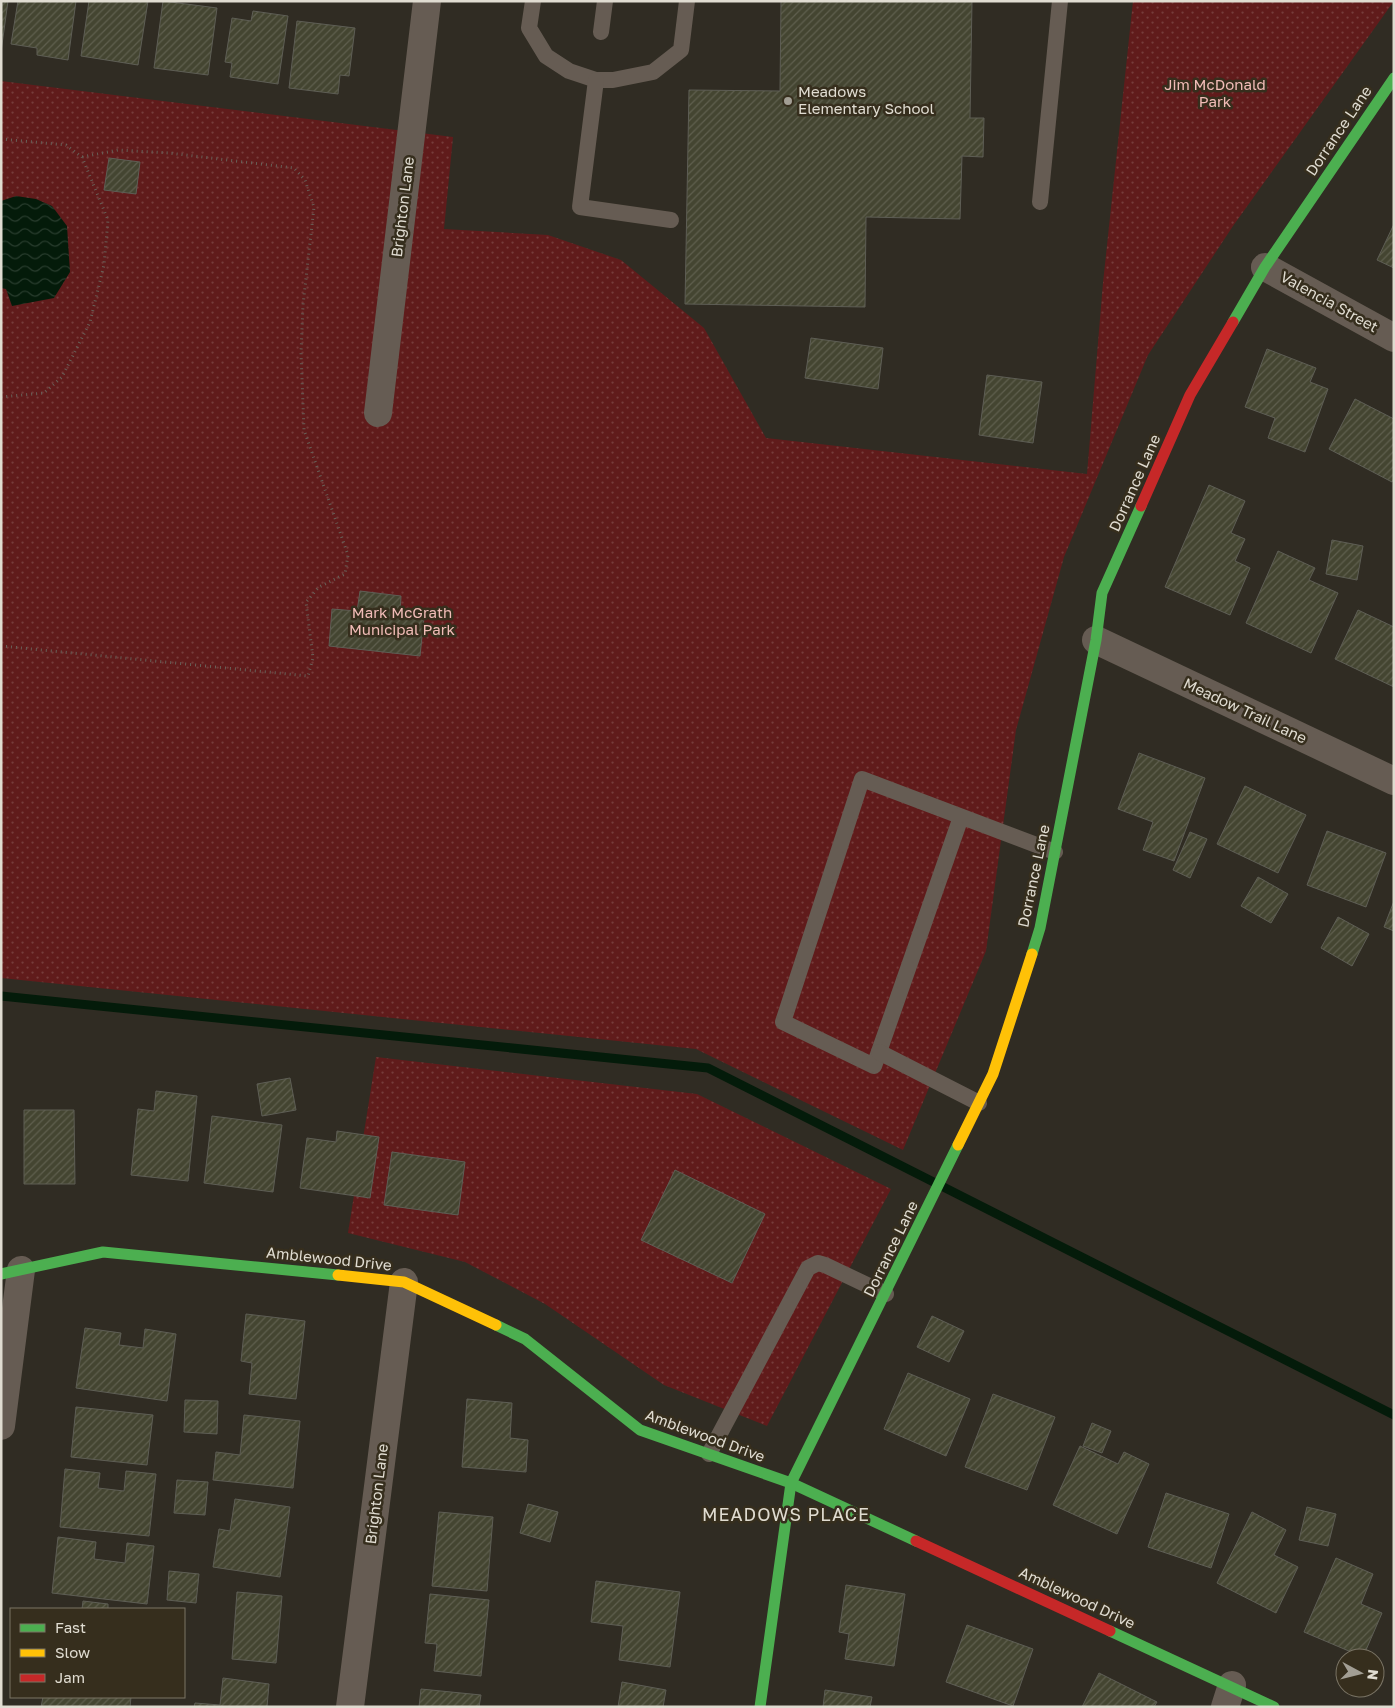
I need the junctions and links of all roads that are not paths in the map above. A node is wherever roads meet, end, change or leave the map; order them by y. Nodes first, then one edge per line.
1 (427, 1) edge
2 (533, 1) edge
3 (605, 1) edge
4 (687, 1) edge
5 (1060, 1) edge
6 (601, 32) dead end
7 (1394, 78) edge
8 (596, 80) junction
9 (1040, 202) dead end
10 (671, 220) dead end
11 (1265, 267) junction
12 (1394, 338) edge
13 (378, 413) dead end
14 (1096, 640) junction
15 (1394, 781) edge
16 (961, 817) junction
17 (1054, 852) junction
18 (879, 1052) junction
19 (980, 1103) junction
20 (11, 1272) edge
21 (404, 1282) junction
22 (886, 1294) junction
23 (1, 1426) edge
24 (709, 1454) junction
25 (791, 1483) junction
26 (1228, 1696) edge
27 (350, 1707) edge
28 (760, 1707) edge
29 (1274, 1707) edge

1 - 13 street, Brighton Lane
2 - 8 lane
3 - 6 lane
4 - 8 lane
5 - 9 lane
7 - 11 street, Dorrance Lane
8 - 10 lane
11 - 12 street, Valencia Street
11 - 14 street, Dorrance Lane
14 - 15 street, Meadow Trail Lane
14 - 17 street, Dorrance Lane
16 - 17 lane
16 - 18 lane
16 - 18 lane
17 - 19 street, Dorrance Lane
18 - 19 lane
19 - 22 street, Dorrance Lane
20 - 21 street, Amblewood Drive
20 - 23 street
21 - 24 street, Amblewood Drive
21 - 27 street, Brighton Lane
22 - 24 lane
22 - 25 street, Dorrance Lane
24 - 25 street, Amblewood Drive
25 - 26 street, Amblewood Drive
25 - 28 street, Dorrance Lane
26 - 29 street, Amblewood Drive

